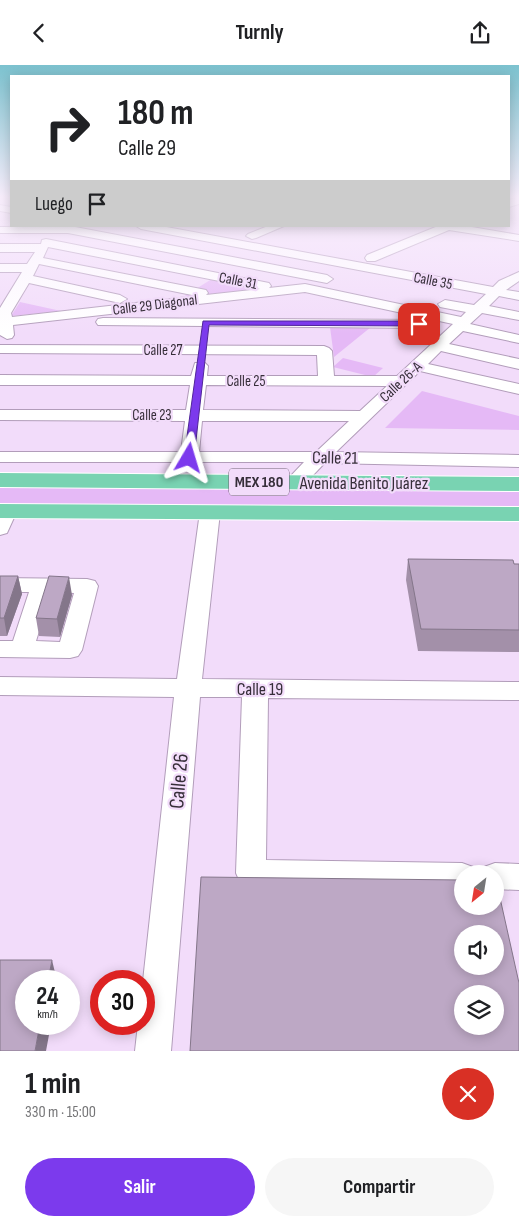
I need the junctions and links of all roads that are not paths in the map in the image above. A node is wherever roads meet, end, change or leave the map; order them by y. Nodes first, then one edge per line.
1 (46, 242) edge
2 (139, 242) edge
3 (214, 242) edge
4 (247, 242) edge
5 (274, 242) edge
6 (409, 242) edge
7 (44, 245) junction
8 (0, 248) edge
9 (198, 253) junction
10 (371, 257) junction
11 (345, 262) junction
12 (180, 267) junction
13 (0, 268) edge
14 (26, 276) junction
15 (320, 277) junction
16 (516, 280) edge
17 (345, 283) dead end
18 (146, 284) junction
19 (305, 288) junction
20 (0, 289) edge
21 (284, 290) junction
22 (492, 293) junction
23 (519, 296) edge
24 (122, 298) junction
25 (215, 298) junction
26 (430, 301) dead end
27 (478, 309) junction
28 (99, 311) junction
29 (74, 314) junction
30 (3, 316) edge
31 (519, 316) edge
32 (206, 323) junction
33 (462, 324) junction
34 (519, 339) edge
35 (2, 345) edge
36 (438, 346) junction
37 (202, 350) junction
38 (519, 364) edge
39 (418, 366) junction
40 (0, 380) edge
41 (199, 380) junction
42 (326, 381) junction
43 (401, 381) junction
44 (519, 389) edge
45 (0, 415) edge
46 (194, 415) junction
47 (364, 416) junction
48 (0, 457) edge
49 (320, 457) junction
50 (189, 458) junction
51 (519, 461) edge
52 (0, 480) edge
53 (294, 482) junction
54 (519, 484) edge
55 (210, 512) junction
56 (519, 514) edge
57 (2, 517) edge
58 (0, 585) edge
59 (42, 585) junction
60 (11, 649) edge
61 (0, 686) edge
62 (188, 688) junction
63 (255, 689) junction
64 (519, 691) edge
65 (454, 876) edge
66 (504, 876) edge
67 (519, 877) edge
68 (153, 1051) edge

1 - 7 street
2 - 9 street
3 - 9 street
4 - 11 street, Calle 35
5 - 11 street
6 - 10 street
7 - 8 street, Calle 31
7 - 12 street, Calle 31
7 - 14 street
9 - 12 street
9 - 15 street
10 - 11 street
10 - 16 street
11 - 15 street
11 - 22 street, Calle 35
12 - 18 street
12 - 21 street, Calle 31
13 - 14 street
14 - 18 street
14 - 20 street
14 - 24 street
14 - 29 street
14 - 30 street
15 - 17 street
15 - 19 street
16 - 22 street, Calle 26-A
18 - 24 street
18 - 25 street
19 - 21 street, Calle 29 Diagonal
19 - 33 street
21 - 25 street, Calle 29 Diagonal
22 - 23 street, Calle 35
22 - 27 street, Calle 26-A
24 - 28 street
25 - 28 street, Calle 29 Diagonal
25 - 32 street
26 - 27 street
27 - 31 street
27 - 33 street, Calle 26-A
28 - 29 street, Calle 29 Diagonal
29 - 30 street, Calle 29 Diagonal
30 - 32 street
30 - 35 street
32 - 33 street
32 - 37 street
33 - 34 street
33 - 36 street, Calle 26-A
35 - 37 street, Calle 27
36 - 38 street
36 - 39 street, Calle 26-A
37 - 41 street
37 - 42 street, Calle 27
39 - 43 street, Calle 26-A
39 - 44 street
40 - 41 street, Calle 25
41 - 42 street, Calle 25
41 - 46 street
42 - 43 street, Calle 25
43 - 47 street, Calle 26-A
45 - 46 street, Calle 23
46 - 47 street, Calle 23
46 - 50 street
47 - 49 street, Calle 26-A
48 - 50 street, Calle 21
49 - 50 street, Calle 21
49 - 51 street, Calle 21
49 - 53 street, Calle 26-A
52 - 53 main road, Avenida Benito Juárez / MEX 180
53 - 54 main road, Avenida Benito Juárez / MEX 180
55 - 56 main road, Avenida Benito Juárez / MEX 180
55 - 57 main road, Avenida Benito Juárez / MEX 180
55 - 62 street, Calle 26
58 - 59 street
59 - 60 street
59 - 60 street
61 - 62 street, Calle 19
62 - 63 street, Calle 19
62 - 68 street, Calle 26
63 - 64 street, Calle 19
63 - 65 street
66 - 67 street

